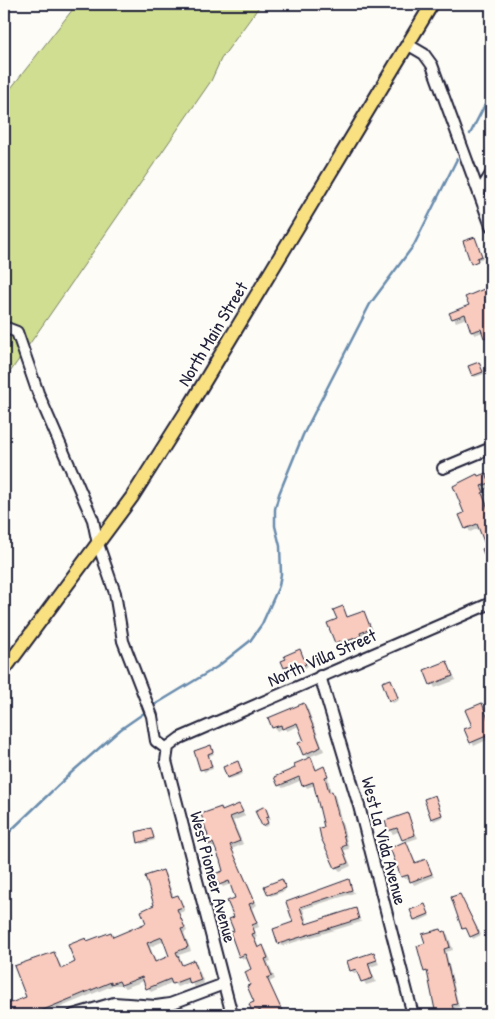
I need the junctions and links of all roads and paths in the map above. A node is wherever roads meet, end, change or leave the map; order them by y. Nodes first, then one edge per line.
1 (432, 4) edge
2 (407, 44) junction
3 (491, 174) edge
4 (479, 193) junction
5 (491, 226) edge
6 (4, 328) edge
7 (491, 448) edge
8 (443, 468) dead end
9 (98, 544) junction
10 (491, 603) edge
11 (4, 670) edge
12 (320, 676) junction
13 (168, 748) junction
14 (224, 984) junction
15 (73, 1015) edge
16 (232, 1015) edge
17 (413, 1015) edge

1 - 2 main road, North Main Street
2 - 4 street
2 - 9 main road, North Main Street
3 - 4 street
4 - 5 street
6 - 9 street
7 - 8 street
9 - 11 main road, North Main Street
9 - 13 street
10 - 12 street, North Villa Street
12 - 13 street, North Villa Street
12 - 17 street, West La Vida Avenue
13 - 14 street, West Pioneer Avenue
14 - 15 street
14 - 16 street, West Pioneer Avenue

